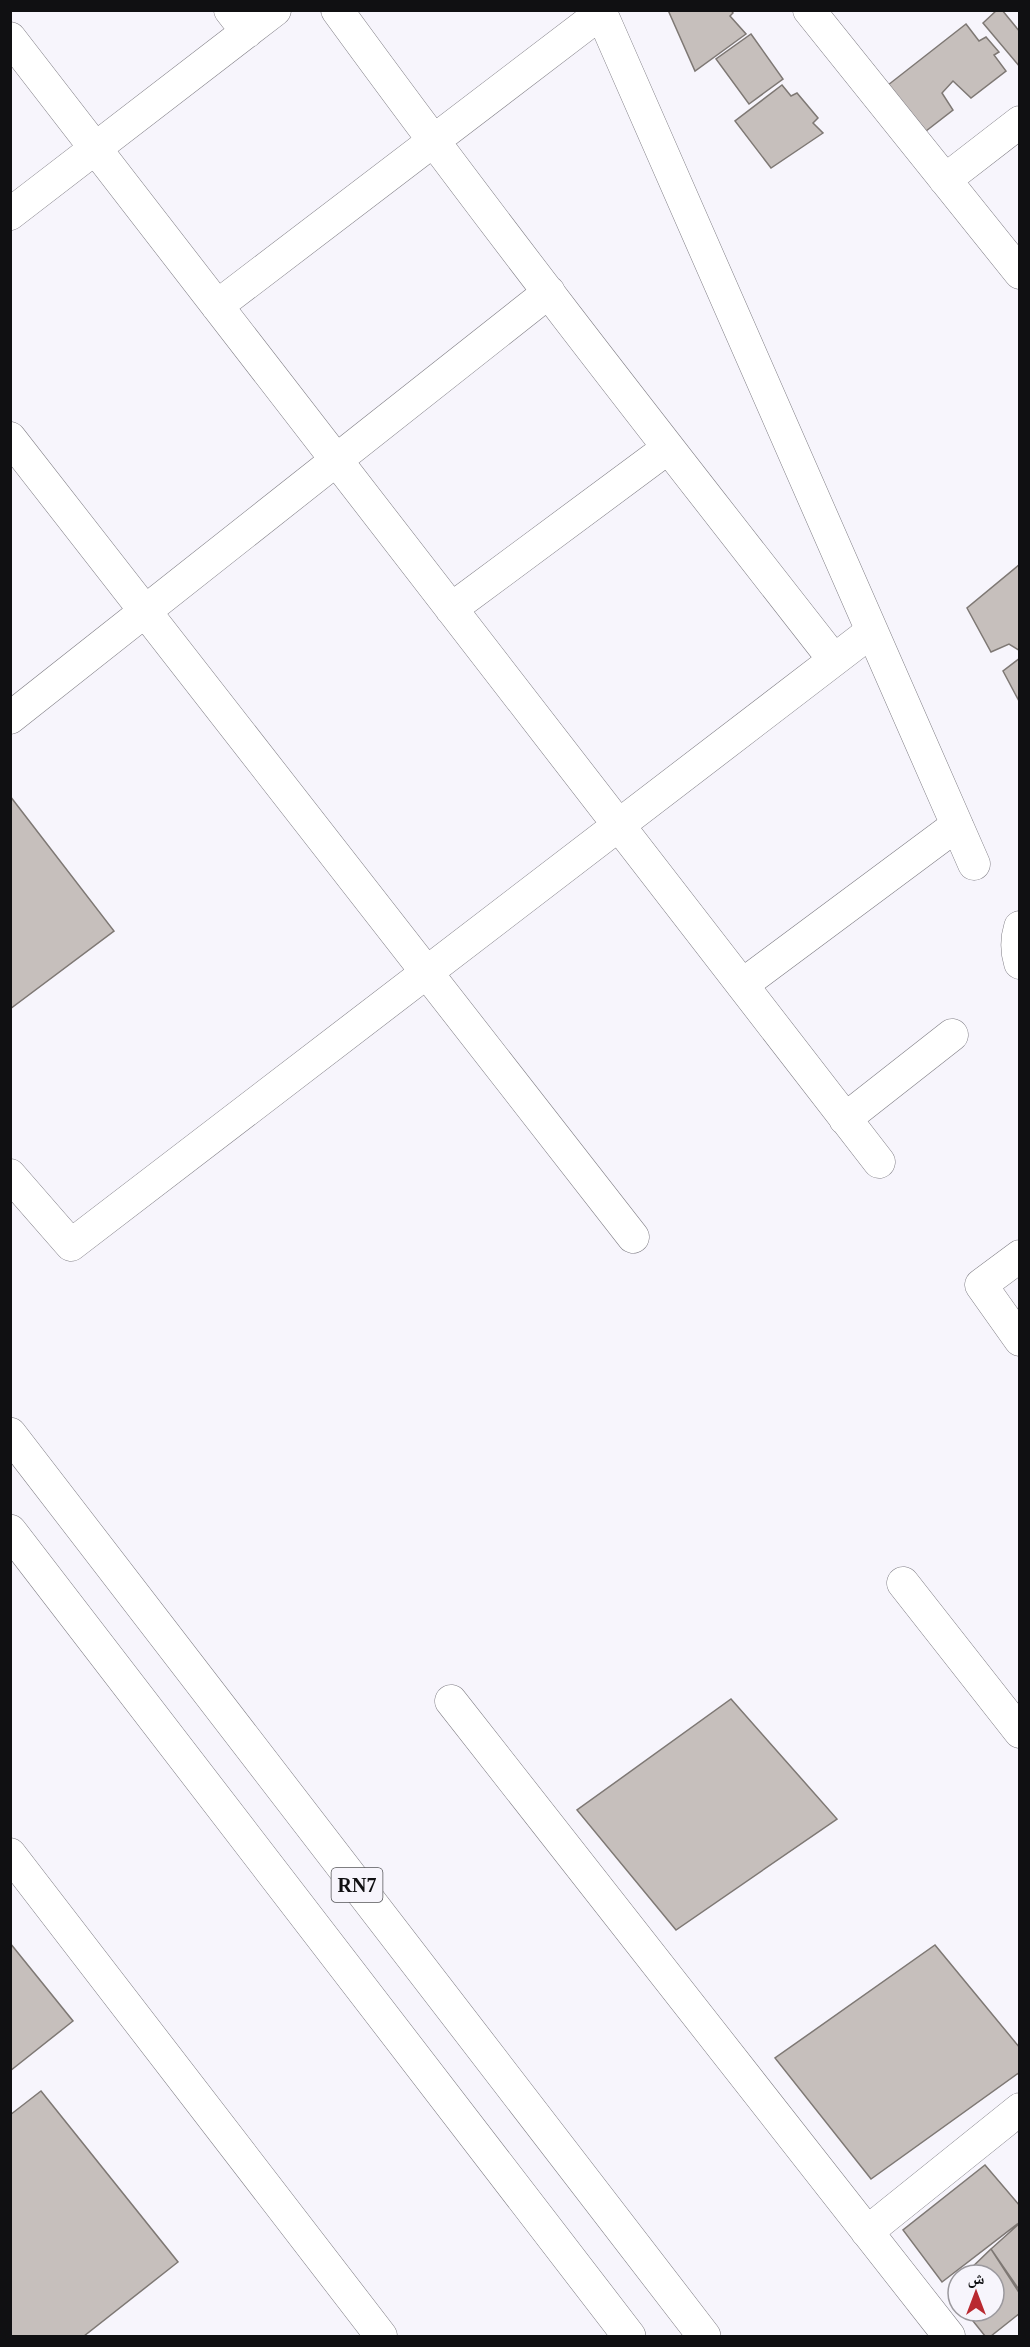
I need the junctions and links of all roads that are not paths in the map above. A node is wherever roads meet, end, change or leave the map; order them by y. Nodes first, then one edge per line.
1 (275, 10) edge
2 (338, 10) edge
3 (809, 10) edge
4 (601, 12) edge
5 (239, 21) edge
6 (10, 38) edge
7 (1020, 123) edge
8 (433, 142) junction
9 (96, 148) junction
10 (945, 180) junction
11 (10, 214) edge
12 (1020, 273) edge
13 (549, 292) junction
14 (217, 306) junction
15 (10, 438) edge
16 (668, 448) junction
17 (336, 460) junction
18 (452, 609) junction
19 (145, 611) junction
20 (872, 630) junction
21 (834, 660) junction
22 (10, 718) edge
23 (619, 825) junction
24 (957, 825) junction
25 (974, 864) dead end
26 (1020, 927) edge
27 (1020, 963) edge
28 (428, 973) junction
29 (742, 986) junction
30 (952, 1035) dead end
31 (845, 1119) junction
32 (879, 1162) dead end
33 (10, 1175) edge
34 (633, 1237) dead end
35 (1020, 1256) edge
36 (1020, 1340) edge
37 (10, 1434) edge
38 (10, 1531) edge
39 (903, 1583) dead end
40 (451, 1701) dead end
41 (1020, 1732) edge
42 (10, 1854) edge
43 (1020, 2109) edge
44 (867, 2232) junction
45 (381, 2337) edge
46 (629, 2337) edge
47 (704, 2337) edge
48 (949, 2337) edge

1 - 5 street
2 - 8 street
3 - 10 street
4 - 8 street
4 - 20 street
5 - 9 street
6 - 9 street
7 - 10 street
8 - 13 street
8 - 14 street
9 - 11 street
9 - 14 street
10 - 12 street
13 - 16 street
13 - 17 street
14 - 17 street
15 - 19 street
16 - 18 street
16 - 21 street
17 - 18 street
17 - 19 street
18 - 23 street
19 - 22 street
19 - 28 street
20 - 21 street
20 - 24 street
21 - 23 street
23 - 28 street
23 - 29 street
24 - 25 street
24 - 29 street
26 - 27 street
28 - 33 street
28 - 34 street
29 - 31 street
30 - 31 street
31 - 32 street
35 - 36 street
37 - 47 highway, RN7
38 - 46 highway, RN7
39 - 41 street
40 - 44 street
42 - 45 street
43 - 44 street
44 - 48 street

